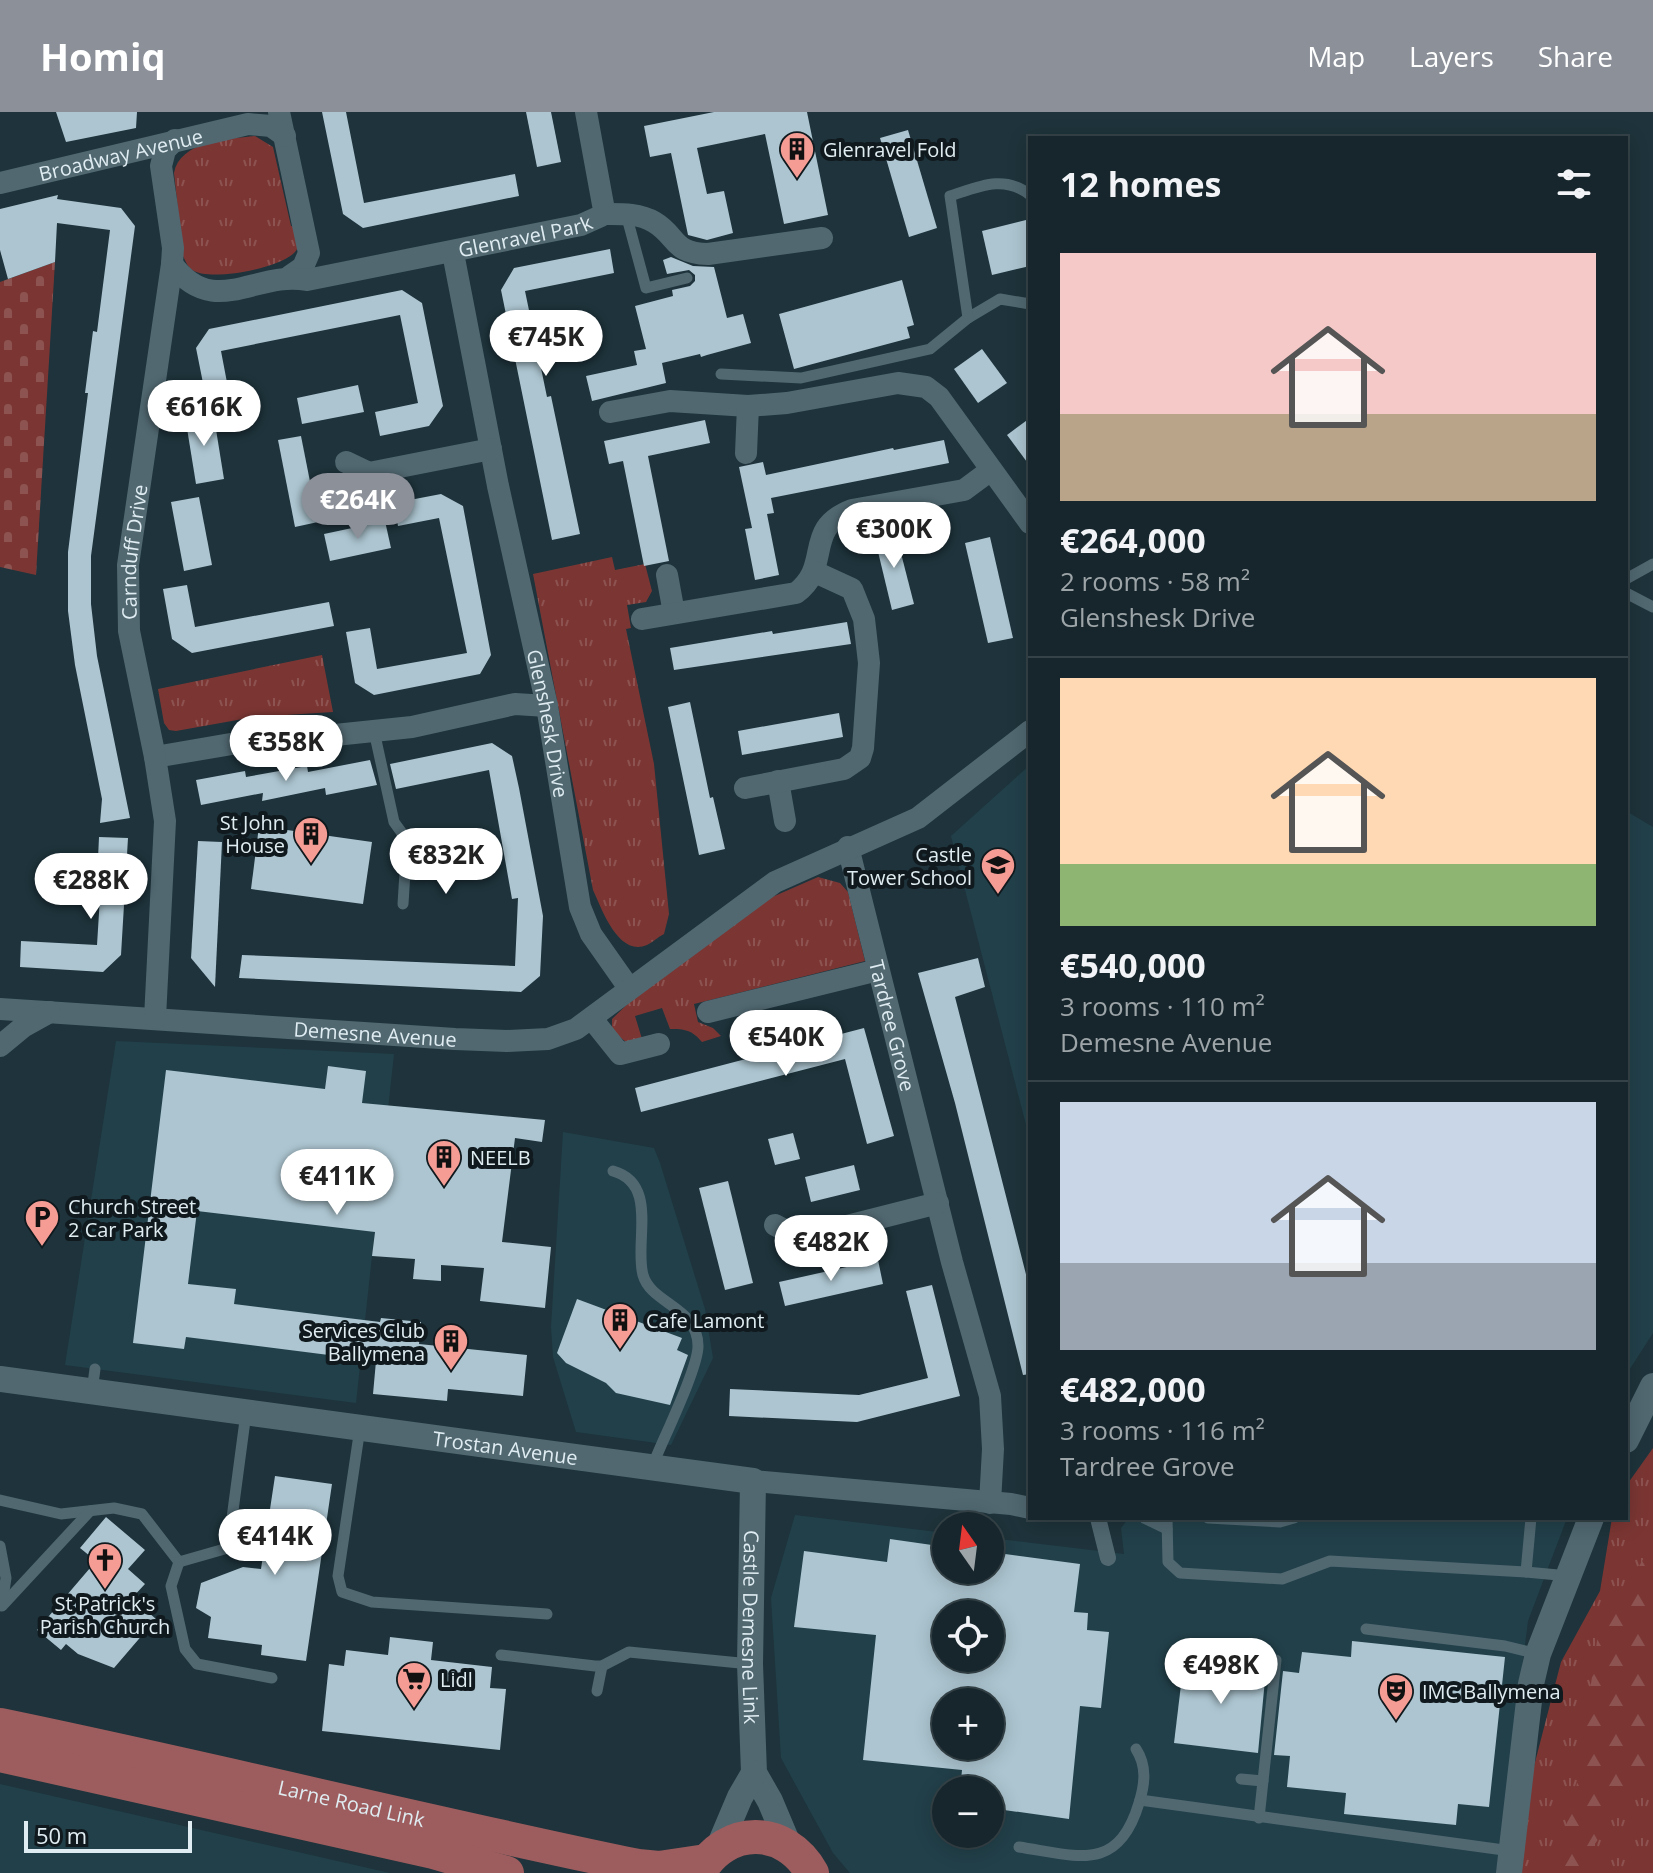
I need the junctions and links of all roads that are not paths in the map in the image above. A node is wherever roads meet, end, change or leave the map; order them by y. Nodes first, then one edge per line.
1 (279, 112) edge
2 (586, 112) edge
3 (254, 118) edge
4 (285, 136) junction
5 (175, 140) junction
6 (0, 183) edge
7 (1028, 194) edge
8 (603, 214) junction
9 (626, 214) junction
10 (822, 238) dead end
11 (309, 253) junction
12 (453, 253) junction
13 (172, 264) junction
14 (344, 273) junction
15 (290, 276) junction
16 (687, 278) dead end
17 (1028, 304) edge
18 (968, 318) junction
19 (721, 374) dead end
20 (748, 406) junction
21 (610, 412) dead end
22 (491, 449) junction
23 (746, 453) dead end
24 (346, 462) dead end
25 (991, 470) junction
26 (1028, 520) edge
27 (1653, 564) edge
28 (815, 572) junction
29 (667, 575) dead end
30 (1628, 578) edge
31 (1628, 594) edge
32 (1653, 607) edge
33 (674, 613) junction
34 (642, 619) dead end
35 (547, 706) junction
36 (374, 731) junction
37 (1028, 733) edge
38 (155, 757) junction
39 (778, 781) junction
40 (745, 788) dead end
41 (785, 821) dead end
42 (848, 847) junction
43 (403, 904) dead end
44 (878, 970) junction
45 (629, 988) junction
46 (0, 1009) edge
47 (52, 1012) junction
48 (722, 1015) dead end
49 (155, 1018) junction
50 (592, 1019) junction
51 (659, 1044) dead end
52 (0, 1046) edge
53 (613, 1171) dead end
54 (938, 1203) junction
55 (775, 1225) dead end
56 (0, 1379) edge
57 (1653, 1386) edge
58 (246, 1412) junction
59 (360, 1428) junction
60 (1628, 1436) edge
61 (652, 1468) junction
62 (753, 1481) junction
63 (0, 1500) edge
64 (1015, 1503) edge
65 (90, 1511) junction
66 (1098, 1520) edge
67 (1244, 1520) edge
68 (1287, 1520) edge
69 (1531, 1520) edge
70 (1590, 1520) edge
71 (1167, 1524) edge
72 (0, 1546) edge
73 (1108, 1558) dead end
74 (179, 1562) junction
75 (1526, 1572) junction
76 (1569, 1576) junction
77 (547, 1614) dead end
78 (1366, 1629) dead end
79 (1538, 1654) junction
80 (501, 1655) dead end
81 (1276, 1660) dead end
82 (750, 1664) junction
83 (602, 1666) junction
84 (272, 1678) dead end
85 (597, 1691) dead end
86 (0, 1725) edge
87 (1136, 1749) dead end
88 (0, 1755) edge
89 (754, 1773) junction
90 (1241, 1779) dead end
91 (1263, 1781) junction
92 (1140, 1800) junction
93 (1259, 1818) junction
94 (789, 1846) junction
95 (1019, 1847) dead end
96 (708, 1861) edge
97 (1510, 1862) edge
98 (507, 1873) edge
99 (812, 1873) edge

1 - 4 street
2 - 8 street, Glenravel Park
3 - 4 street, Broadway Avenue
3 - 5 street, Broadway Avenue
4 - 11 street
5 - 6 street, Broadway Avenue
5 - 13 street, Carnduff Drive
7 - 18 lane
8 - 9 street
8 - 12 street, Glenravel Park
9 - 10 street
9 - 16 lane
11 - 14 street
11 - 15 street
12 - 14 street, Glenravel Park
12 - 22 street, Glenshesk Drive
13 - 15 street, Glenravel Park
13 - 38 street, Carnduff Drive
14 - 15 street, Glenravel Park
17 - 18 lane
18 - 19 lane
20 - 21 street
20 - 23 street
20 - 25 street
22 - 24 street
22 - 35 street, Glenshesk Drive
25 - 26 street
25 - 28 street
27 - 30 lane
28 - 33 street
28 - 39 street
29 - 33 street
31 - 32 lane
33 - 34 street
35 - 36 street
35 - 45 street, Glenshesk Drive
36 - 38 street
36 - 43 lane
37 - 42 street, Demesne Avenue
38 - 49 street, Carnduff Drive
39 - 40 street
39 - 41 street
42 - 44 street, Tardree Grove
42 - 45 street, Demesne Avenue
44 - 48 street
44 - 54 street, Tardree Grove
45 - 50 street, Demesne Avenue
46 - 47 street, Demesne Avenue
47 - 49 street, Demesne Avenue
47 - 52 street
49 - 50 street, Demesne Avenue
50 - 51 street
53 - 61 lane
54 - 55 street
54 - 64 street, Tardree Grove
56 - 58 street, Trostan Avenue
57 - 60 street
58 - 59 street, Trostan Avenue
58 - 74 lane
59 - 61 street, Trostan Avenue
59 - 77 lane
61 - 62 street, Trostan Avenue
62 - 64 street, Trostan Avenue
62 - 82 street, Castle Demesne Link
63 - 65 lane
65 - 72 lane
65 - 74 lane
66 - 73 street
67 - 68 lane
69 - 75 lane
70 - 76 street
71 - 75 lane
74 - 84 lane
75 - 76 lane
76 - 79 street
78 - 79 lane
79 - 97 street
80 - 83 lane
81 - 91 lane
82 - 83 lane
82 - 89 street, Castle Demesne Link
83 - 85 lane
86 - 96 main road, Larne Road Link
87 - 92 lane
88 - 98 main road, Larne Road Link
89 - 94 street, Castle Demesne Link
89 - 96 street
90 - 91 lane
91 - 93 lane
92 - 93 lane
92 - 95 lane
93 - 97 lane
94 - 96 main road, Larne Road Link
94 - 99 main road

